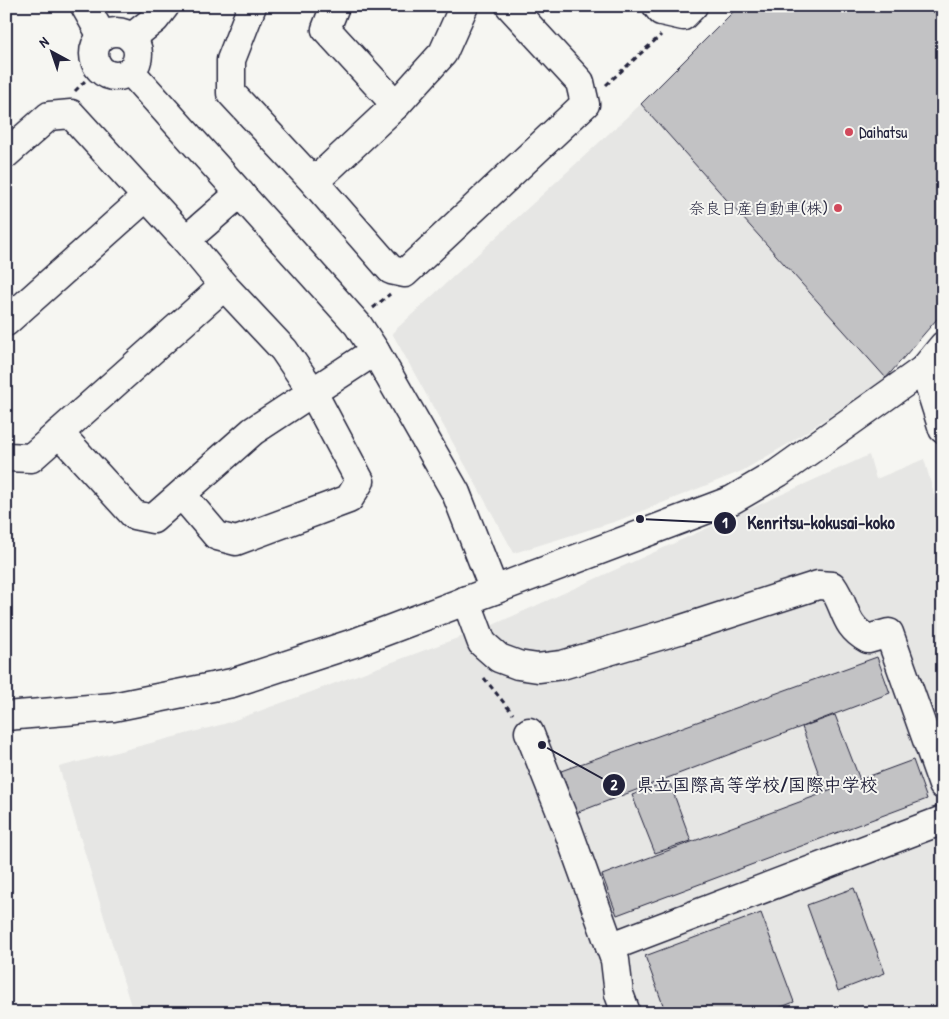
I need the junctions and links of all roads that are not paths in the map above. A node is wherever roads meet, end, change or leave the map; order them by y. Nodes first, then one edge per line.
1 (85, 6) edge
2 (166, 6) edge
3 (252, 6) edge
4 (335, 6) edge
5 (464, 6) edge
6 (510, 6) edge
7 (656, 6) edge
8 (688, 11) edge
9 (102, 36) junction
10 (131, 38) junction
11 (130, 71) junction
12 (396, 105) junction
13 (6, 154) edge
14 (314, 182) junction
15 (240, 193) junction
16 (146, 197) junction
17 (186, 240) junction
18 (224, 286) junction
19 (6, 322) edge
20 (943, 346) edge
21 (375, 351) junction
22 (924, 369) junction
23 (312, 391) junction
24 (943, 429) edge
25 (59, 432) junction
26 (6, 457) edge
27 (182, 494) junction
28 (494, 590) junction
29 (466, 600) junction
30 (6, 716) edge
31 (529, 732) road end
32 (943, 785) edge
33 (943, 820) edge
34 (610, 946) junction
35 (625, 1010) dead end

1 - 9 street
2 - 10 street
3 - 14 street
4 - 12 street
5 - 12 street
6 - 14 street
7 - 8 street
9 - 10 street
9 - 11 street
10 - 11 street
11 - 15 street
12 - 14 street
13 - 16 street
15 - 17 street
15 - 21 street
16 - 17 street
16 - 19 street
17 - 18 street
18 - 23 street
18 - 25 street
20 - 22 street
21 - 23 street
21 - 28 street
22 - 24 street
22 - 28 street
23 - 27 street
23 - 27 street
25 - 26 street
25 - 27 street
28 - 29 street
29 - 30 street
29 - 32 street
31 - 34 street
33 - 34 street
34 - 35 street

